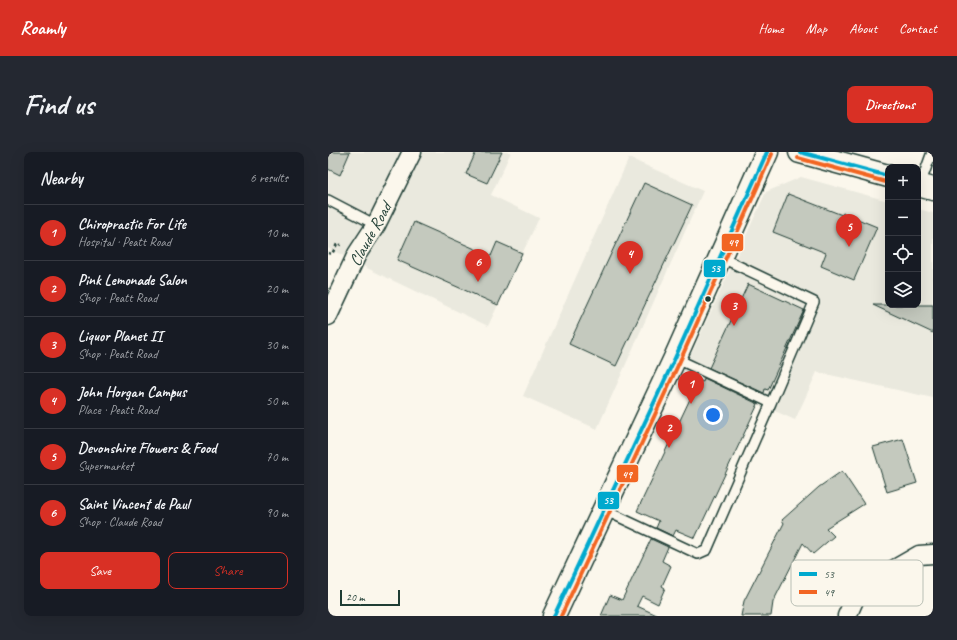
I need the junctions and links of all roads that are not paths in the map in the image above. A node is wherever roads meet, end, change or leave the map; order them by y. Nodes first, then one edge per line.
1 (412, 152) edge
2 (767, 152) edge
3 (800, 152) edge
4 (932, 152) edge
5 (885, 175) edge
6 (924, 186) edge
7 (328, 200) edge
8 (376, 225) junction
9 (720, 257) junction
10 (328, 316) edge
11 (675, 358) junction
12 (771, 403) junction
13 (604, 510) junction
14 (933, 554) edge
15 (910, 560) edge
16 (851, 606) edge
17 (554, 616) edge
18 (847, 616) edge

1 - 8 street, Claude Road
2 - 9 street
3 - 5 street
4 - 6 lane
7 - 8 lane
8 - 10 street, Claude Road
9 - 11 street
9 - 12 lane
11 - 12 lane
11 - 13 street
12 - 13 lane
13 - 17 street
14 - 15 street
16 - 18 street

